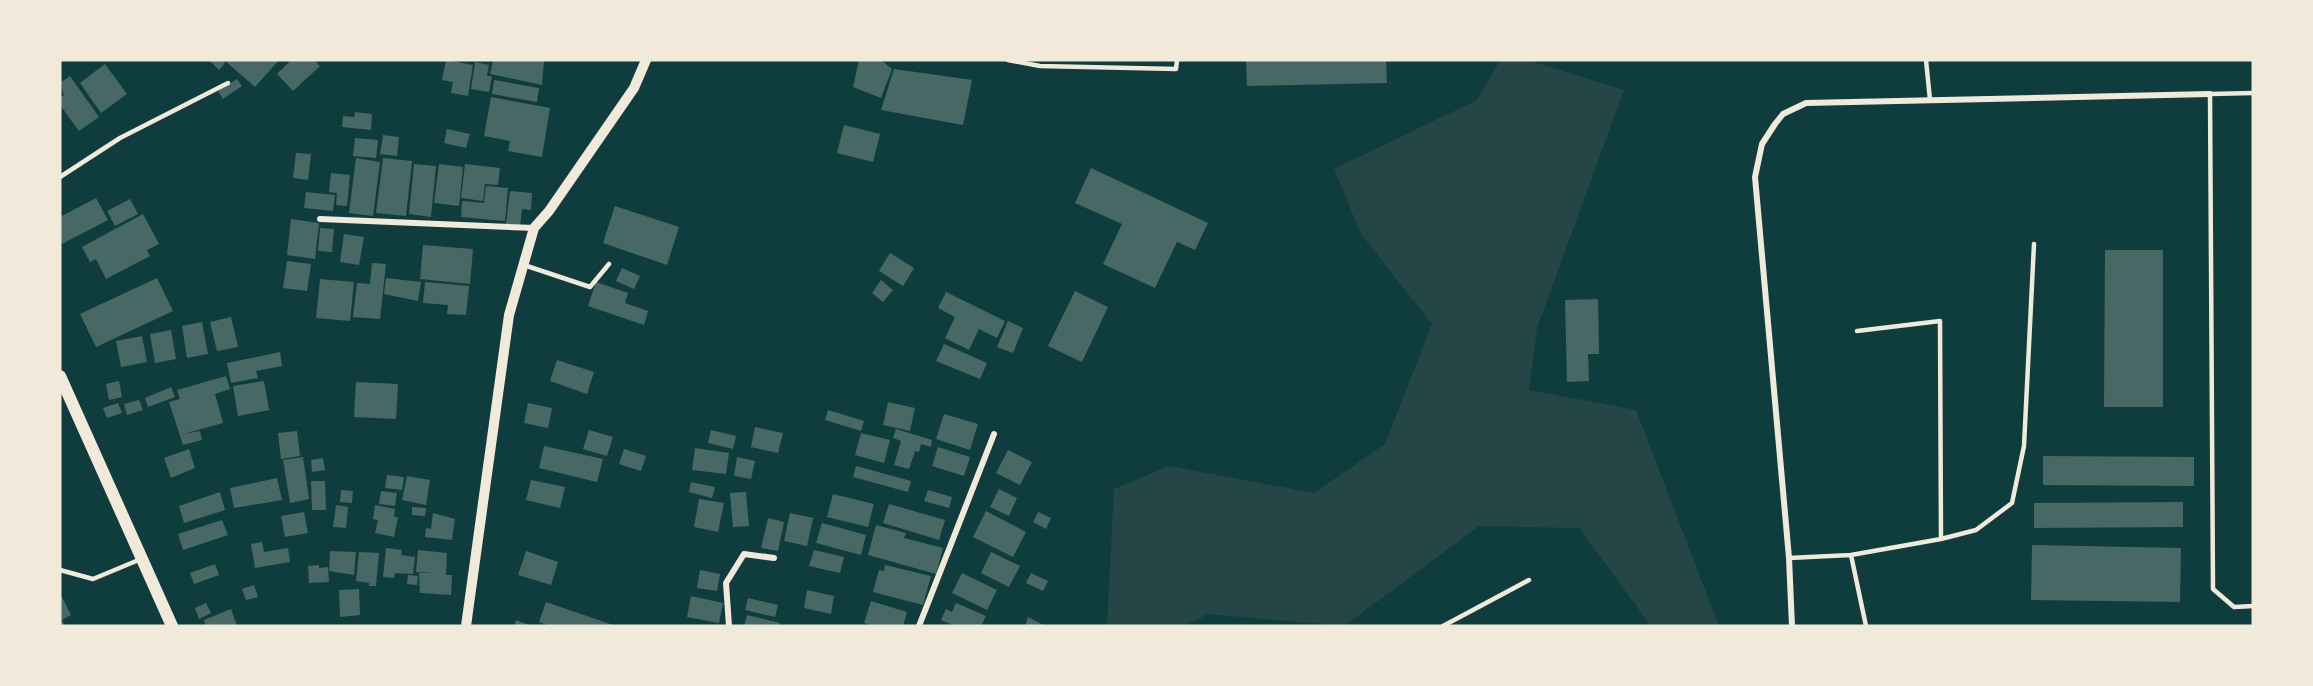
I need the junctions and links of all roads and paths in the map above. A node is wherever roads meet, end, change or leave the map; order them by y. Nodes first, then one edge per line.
1 (646, 60) edge
2 (1008, 60) edge
3 (1177, 60) edge
4 (1926, 60) edge
5 (228, 83) dead end
6 (2253, 93) edge
7 (2210, 94) junction
8 (1930, 100) junction
9 (60, 177) edge
10 (320, 219) dead end
11 (534, 228) junction
12 (2034, 244) dead end
13 (522, 264) junction
14 (609, 264) dead end
15 (1857, 331) dead end
16 (60, 376) edge
17 (994, 434) dead end
18 (1941, 539) junction
19 (1851, 555) junction
20 (143, 558) junction
21 (774, 558) dead end
22 (1789, 558) junction
23 (60, 570) edge
24 (1529, 580) dead end
25 (2253, 606) edge
26 (172, 626) edge
27 (466, 626) edge
28 (729, 626) edge
29 (919, 626) edge
30 (1443, 626) edge
31 (1792, 626) edge
32 (1866, 626) edge

1 - 11 street
2 - 3 lane
4 - 8 lane
5 - 9 lane
6 - 7 lane
7 - 8 street
7 - 25 lane
8 - 22 street
10 - 11 street
11 - 13 street
12 - 18 lane
13 - 14 lane
13 - 27 street
15 - 18 lane
16 - 20 main road
17 - 29 street
18 - 19 lane
19 - 22 lane
19 - 32 lane
20 - 23 lane
20 - 26 main road
21 - 28 street
22 - 31 street
24 - 30 lane

